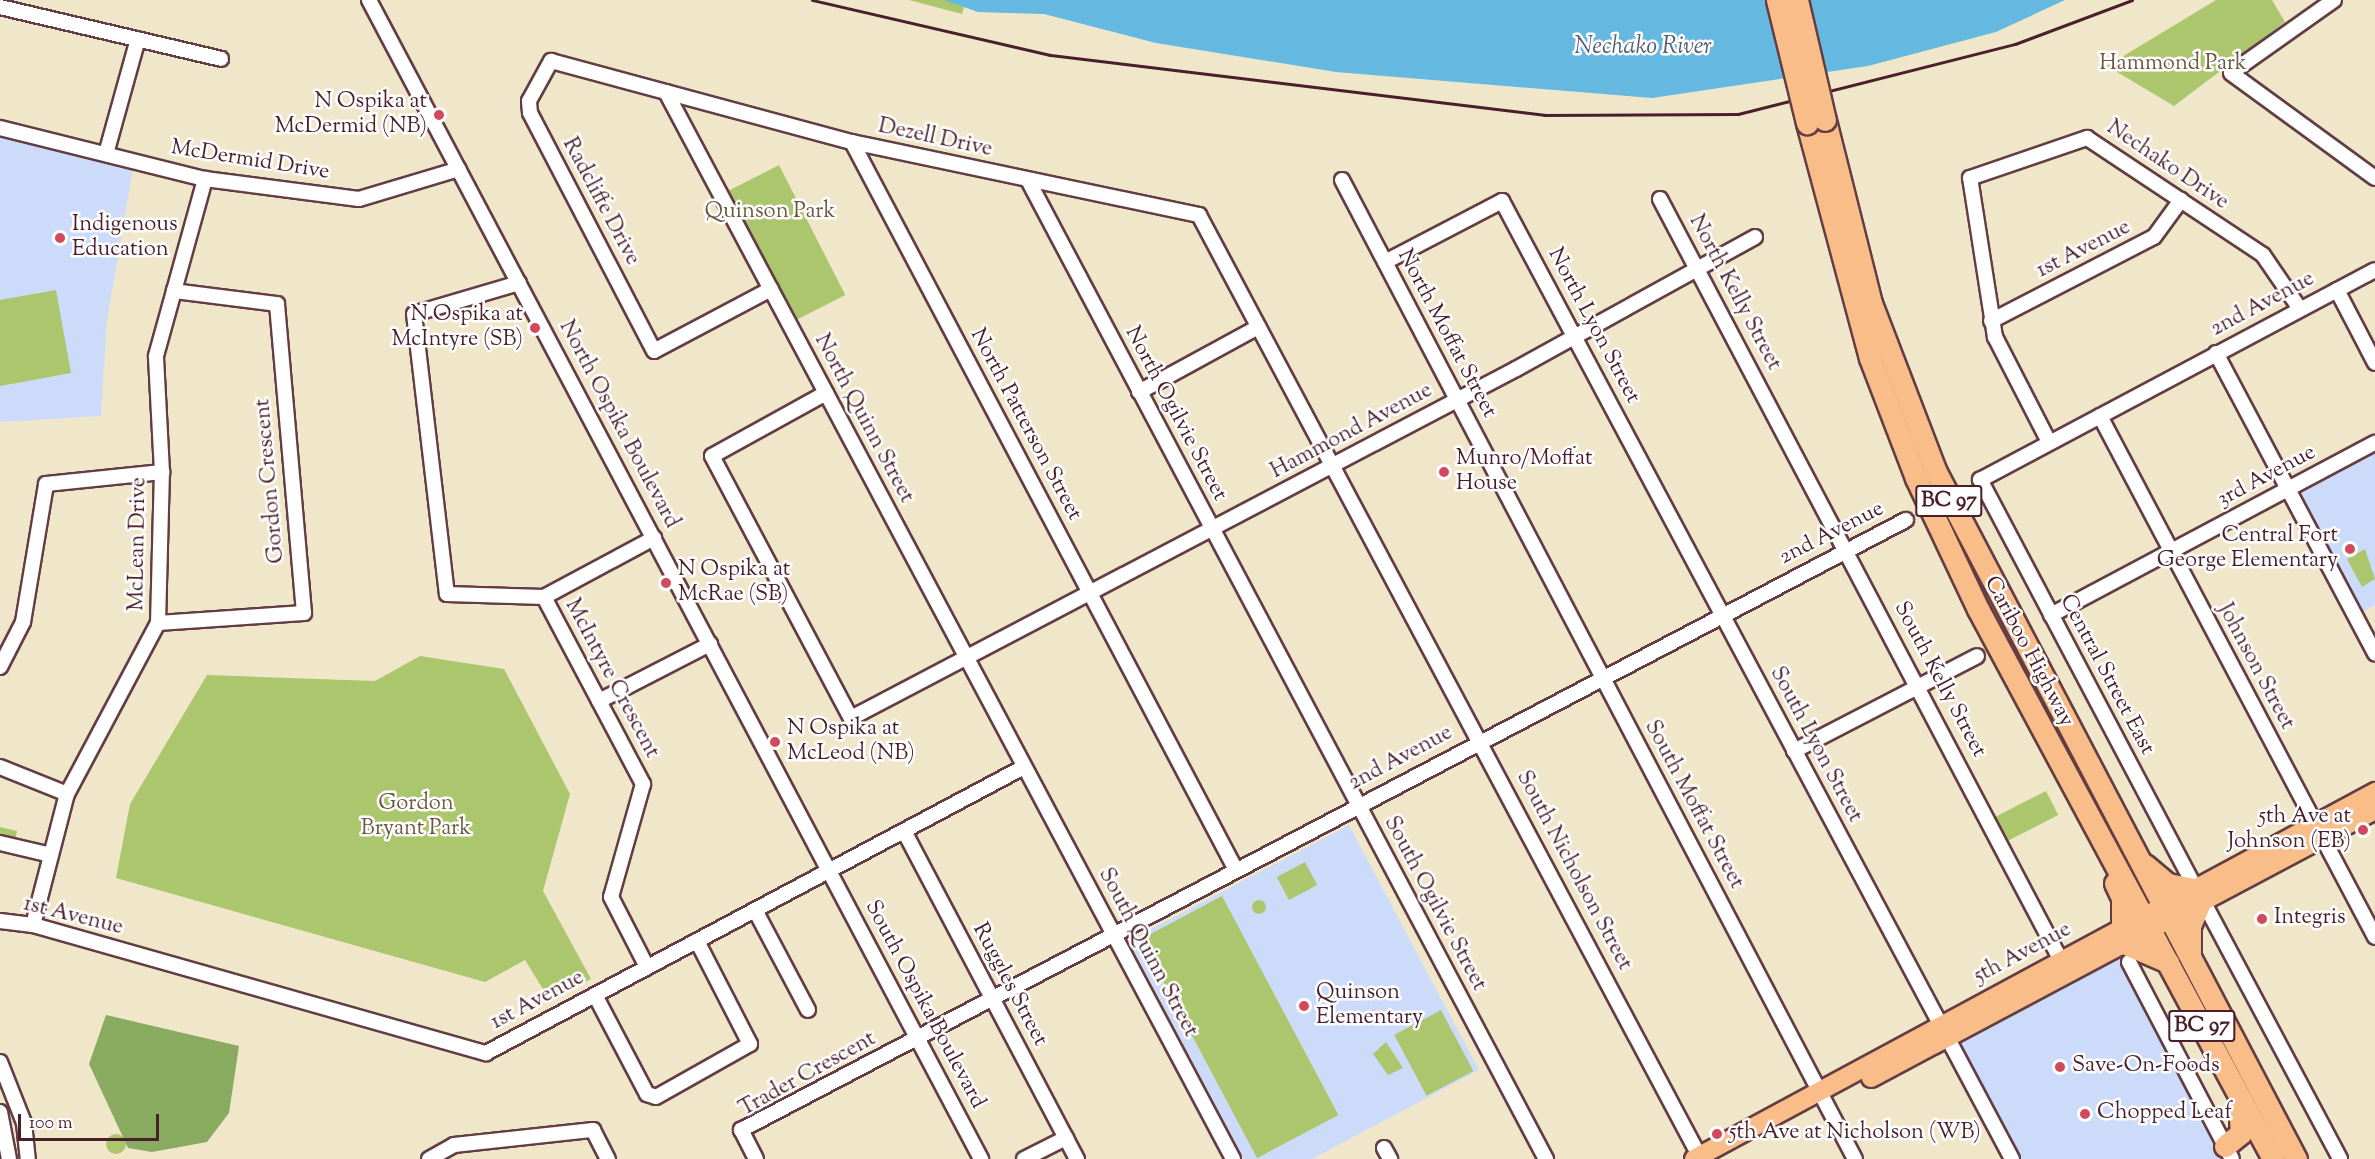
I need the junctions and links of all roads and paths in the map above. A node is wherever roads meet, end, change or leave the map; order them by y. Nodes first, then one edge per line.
1 (369, 0) edge
2 (1777, 0) edge
3 (1797, 0) edge
4 (2334, 0) edge
5 (0, 7) edge
6 (138, 39) junction
7 (221, 59) dead end
8 (666, 92) junction
9 (1816, 121) junction
10 (0, 128) edge
11 (852, 142) junction
12 (106, 154) junction
13 (459, 169) junction
14 (2375, 178) edge
15 (205, 179) junction
16 (1028, 180) junction
17 (1342, 180) dead end
18 (1659, 200) dead end
19 (2181, 200) junction
20 (1199, 215) joint
21 (1755, 237) dead end
22 (1385, 262) junction
23 (2375, 270) edge
24 (1698, 271) junction
25 (519, 283) junction
26 (771, 289) junction
27 (2337, 290) junction
28 (174, 291) junction
29 (2300, 309) junction
30 (1991, 321) junction
31 (1258, 327) junction
32 (1575, 338) junction
33 (2216, 354) junction
34 (2375, 363) edge
35 (1139, 392) junction
36 (826, 393) junction
37 (1457, 400) junction
38 (1771, 407) joint
39 (2100, 416) junction
40 (2049, 442) junction
41 (2375, 443) edge
42 (1331, 467) junction
43 (162, 472) junction
44 (1646, 472) joint
45 (1980, 480) joint
46 (2287, 489) junction
47 (1906, 519) dead end
48 (1212, 530) junction
49 (654, 538) junction
50 (1530, 538) joint
51 (1847, 550) junction
52 (2170, 552) junction
53 (1091, 594) junction
54 (544, 597) junction
55 (1722, 615) junction
56 (2051, 615) junction
57 (158, 623) junction
58 (710, 644) junction
59 (2375, 653) edge
60 (1977, 656) dead end
61 (967, 659) junction
62 (0, 667) edge
63 (1285, 668) joint
64 (1603, 678) junction
65 (1918, 687) junction
66 (598, 701) junction
67 (1480, 740) junction
68 (2049, 741) junction
69 (1794, 751) junction
70 (0, 767) edge
71 (1024, 767) junction
72 (2375, 792) edge
73 (67, 794) junction
74 (1358, 806) junction
75 (2375, 810) edge
76 (904, 831) junction
77 (2319, 831) junction
78 (0, 843) edge
79 (51, 855) junction
80 (2137, 856) junction
81 (830, 870) junction
82 (1236, 870) junction
83 (2198, 896) junction
84 (755, 910) junction
85 (2157, 919) junction
86 (0, 921) edge
87 (33, 925) junction
88 (1115, 936) junction
89 (2375, 937) edge
90 (698, 940) junction
91 (2125, 945) junction
92 (2190, 958) junction
93 (2168, 962) junction
94 (647, 967) junction
95 (2065, 967) junction
96 (595, 995) junction
97 (992, 999) junction
98 (807, 1010) dead end
99 (1944, 1032) junction
100 (918, 1039) junction
101 (0, 1062) edge
102 (2236, 1089) junction
103 (1822, 1097) junction
104 (0, 1112) edge
105 (2273, 1116) junction
106 (1066, 1138) junction
107 (454, 1145) junction
108 (2228, 1153) edge
109 (978, 1158) edge
110 (1698, 1158) edge
111 (9, 1159) edge
112 (28, 1159) edge
113 (429, 1159) edge
114 (462, 1159) edge
115 (608, 1159) edge
116 (756, 1159) edge
117 (1024, 1159) edge
118 (1077, 1159) edge
119 (1233, 1159) edge
120 (1546, 1159) edge
121 (1718, 1159) edge
122 (1855, 1159) edge
123 (2012, 1159) edge
124 (2273, 1159) edge
125 (2296, 1159) edge
126 (2340, 1159) edge

1 - 13 street, North Ospika Boulevard
2 - 9 highway, BC 97, bridge
3 - 9 highway, BC 97, bridge
4 - 14 street
5 - 6 street
6 - 7 street
6 - 12 street
8 - 11 street, Dezell Drive
8 - 26 street, North Quinn Street
8 - 26 street, Radcliffe Drive
9 - 68 highway, Cariboo Highway / BC 97
9 - 80 highway, Cariboo Highway / BC 97
10 - 12 street, McDermid Drive
11 - 16 street, Dezell Drive
11 - 53 street, North Patterson Street
12 - 15 street, McDermid Drive
13 - 15 street, McDermid Drive
13 - 25 street, North Ospika Boulevard
15 - 28 street, McLean Drive
16 - 20 street, Dezell Drive
16 - 35 street, North Ogilvie Street
17 - 22 street, North Moffat Street
18 - 24 street, North Kelly Street
19 - 29 street, Nechako Drive
19 - 30 street, 1st Avenue
19 - 30 street, Nechako Drive
20 - 31 street, South Nicholson Street
21 - 24 street, Hammond Avenue
22 - 32 street, North Lyon Street
22 - 37 street, North Moffat Street
23 - 27 street, 2nd Avenue
24 - 32 street, Hammond Avenue
24 - 38 street, North Kelly Street
25 - 49 street, North Ospika Boulevard
25 - 54 street, McIntyre Crescent
26 - 36 street, North Quinn Street
27 - 29 street, 2nd Avenue
27 - 34 street
28 - 43 street, McLean Drive
28 - 57 street, Gordon Crescent
29 - 33 street, 2nd Avenue
30 - 40 street, Nechako Drive
31 - 35 street
31 - 42 street, South Nicholson Street
32 - 37 street, Hammond Avenue
32 - 44 street, North Lyon Street
33 - 39 street, 2nd Avenue
33 - 46 street
35 - 48 street, North Ogilvie Street
36 - 61 street, North Quinn Street
36 - 61 street, Hammond Avenue
37 - 42 street, Hammond Avenue
37 - 50 street, North Moffat Street
38 - 51 street, South Kelly Street
39 - 40 street, 2nd Avenue
39 - 52 street, Johnson Street
40 - 45 street, 2nd Avenue
41 - 46 street, 3rd Avenue
42 - 48 street, Hammond Avenue
42 - 67 street, South Nicholson Street
43 - 57 street, McLean Drive
43 - 62 street
44 - 55 street, South Lyon Street
45 - 56 street, Central Street East
46 - 52 street, 3rd Avenue
46 - 59 street
47 - 51 street, 2nd Avenue
48 - 53 street, Hammond Avenue
48 - 63 street, North Ogilvie Street
49 - 54 street
49 - 58 street, North Ospika Boulevard
50 - 64 street, South Moffat Street
51 - 55 street, 2nd Avenue
51 - 65 street, South Kelly Street
52 - 56 street, 3rd Avenue
52 - 77 street, Johnson Street
53 - 61 street, Hammond Avenue
53 - 82 street, North Patterson Street
54 - 66 street, McIntyre Crescent
55 - 64 street, 2nd Avenue
55 - 69 street, South Lyon Street
56 - 83 street, Central Street East
57 - 73 street, McLean Drive
58 - 66 street
58 - 81 street, North Ospika Boulevard
60 - 65 street
61 - 71 street, North Quinn Street
63 - 74 street, South Ogilvie Street
64 - 67 street, 2nd Avenue
64 - 103 street, South Moffat Street
65 - 69 street
65 - 95 street, South Kelly Street
66 - 94 street, McIntyre Crescent
67 - 74 street, 2nd Avenue
67 - 110 street, South Nicholson Street
68 - 85 highway, Cariboo Highway / BC 97
68 - 91 highway
69 - 99 street, South Lyon Street
70 - 73 street
71 - 76 street, 1st Avenue
71 - 88 street, South Quinn Street
72 - 77 main road, 5th Avenue
73 - 79 street, McLean Drive
74 - 82 street, 2nd Avenue
74 - 120 street, South Ogilvie Street
75 - 77 main road, 5th Avenue
76 - 81 street, 1st Avenue
76 - 97 street, Ruggles Street
77 - 83 main road, 5th Avenue
77 - 89 street, Johnson Street
78 - 79 street
79 - 87 street, McLean Drive
80 - 83 highway
80 - 85 highway, Cariboo Highway / BC 97
81 - 84 street, 1st Avenue
81 - 100 street, South Ospika Boulevard
82 - 88 street, 2nd Avenue
83 - 85 main road, 5th Avenue
83 - 92 highway
83 - 126 street, Central Street East
84 - 90 street, 1st Avenue
84 - 98 street
85 - 91 main road, 5th Avenue
85 - 92 highway, Cariboo Highway / BC 97
85 - 93 highway, Cariboo Highway / BC 97
85 - 105 highway
86 - 87 street, 1st Avenue
87 - 96 street, 1st Avenue
88 - 97 street, 2nd Avenue
88 - 119 street, South Quinn Street
90 - 94 street, 1st Avenue
90 - 96 street
91 - 93 highway
91 - 95 main road, 5th Avenue
91 - 108 street
92 - 105 highway, Cariboo Highway / BC 97
93 - 102 highway, Cariboo Highway / BC 97
94 - 96 street, 1st Avenue
95 - 99 main road, 5th Avenue
97 - 100 street, 2nd Avenue
97 - 106 street, Ruggles Street
99 - 103 main road, 5th Avenue
99 - 123 street, South Lyon Street
100 - 109 street, South Ospika Boulevard
100 - 116 street, Trader Crescent
101 - 112 street
102 - 108 highway
102 - 124 highway, Cariboo Highway / BC 97
103 - 110 main road, 5th Avenue
103 - 121 main road, 5th Avenue
103 - 122 street, South Moffat Street
104 - 111 street
105 - 125 highway, Cariboo Highway / BC 97
106 - 117 street
106 - 118 street, Ruggles Street
107 - 113 street
107 - 114 street
107 - 115 street

